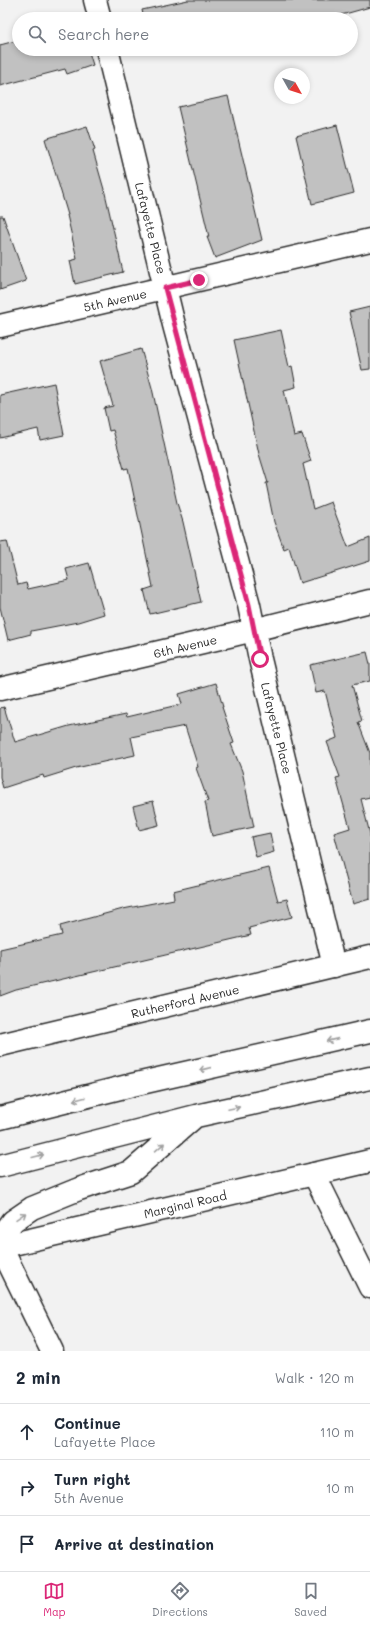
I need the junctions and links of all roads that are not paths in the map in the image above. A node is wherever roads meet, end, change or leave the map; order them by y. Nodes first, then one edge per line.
1 (95, 0) edge
2 (98, 12) edge
3 (109, 56) edge
4 (370, 240) edge
5 (165, 288) junction
6 (0, 326) edge
7 (370, 601) edge
8 (254, 630) junction
9 (0, 690) edge
10 (370, 957) edge
11 (334, 966) junction
12 (370, 1031) edge
13 (0, 1044) edge
14 (370, 1078) edge
15 (196, 1116) junction
16 (0, 1118) edge
17 (370, 1161) edge
18 (0, 1166) edge
19 (314, 1174) junction
20 (1, 1247) edge
21 (370, 1288) edge
22 (52, 1351) edge

1 - 2 main road
3 - 5 main road, Lafayette Place
4 - 5 main road, 5th Avenue
5 - 6 main road, 5th Avenue
5 - 8 main road, Lafayette Place
7 - 8 main road, 6th Avenue
8 - 9 main road, 6th Avenue
8 - 11 main road, Lafayette Place
10 - 11 main road, Rutherford Avenue
11 - 13 main road, Rutherford Avenue
12 -> 16 main road
15 -> 14 main road
18 -> 15 main road
20 -> 15 main road
17 - 19 main road, Marginal Road
19 - 20 main road, Marginal Road
19 - 21 main road
20 - 22 main road

